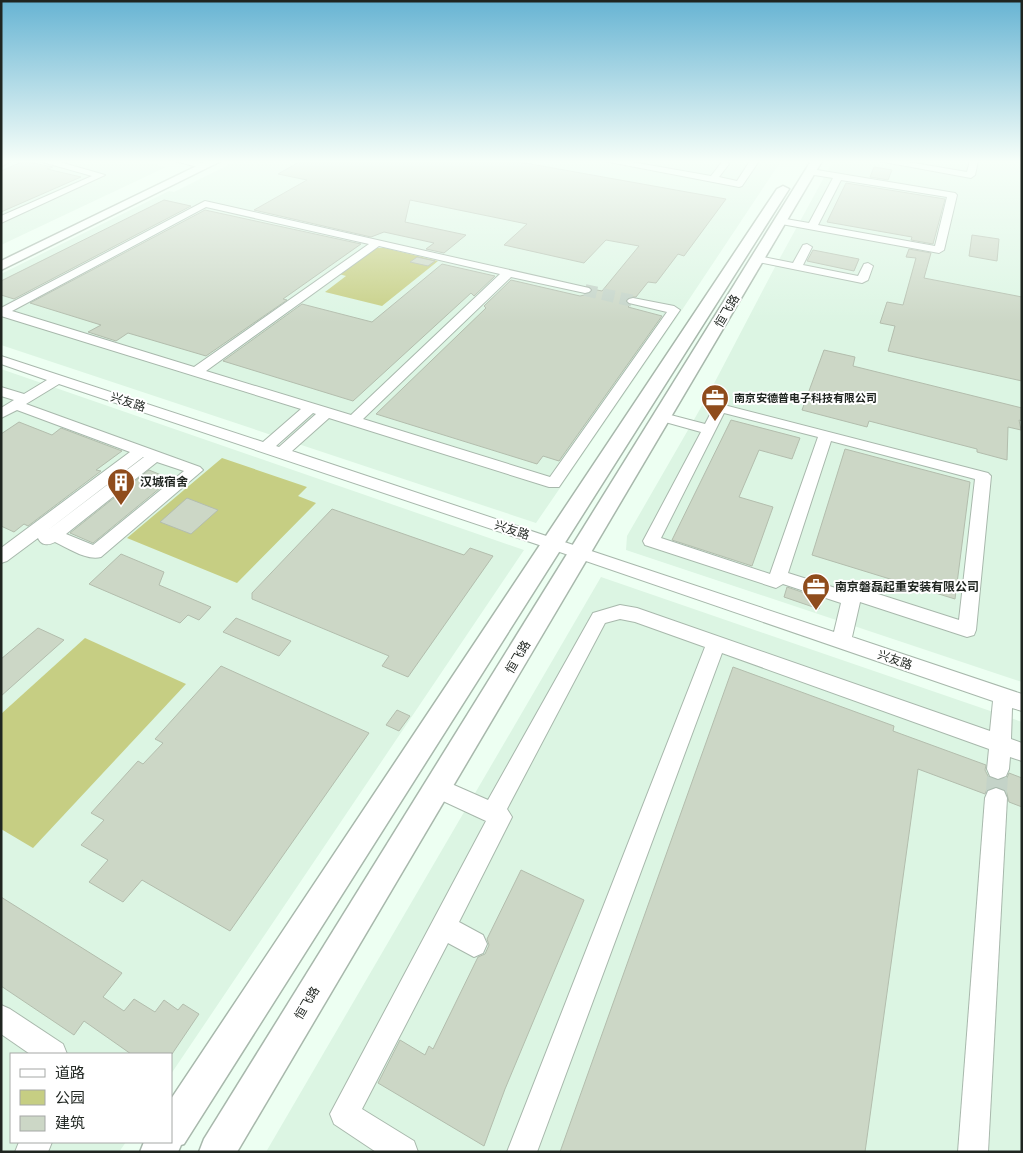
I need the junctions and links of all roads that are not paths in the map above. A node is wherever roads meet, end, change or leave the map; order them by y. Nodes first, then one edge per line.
1 (89, 215) edge
2 (101, 215) edge
3 (185, 215) edge
4 (253, 215) edge
5 (776, 215) edge
6 (783, 215) edge
7 (818, 215) edge
8 (947, 215) edge
9 (780, 221) junction
10 (812, 227) junction
11 (377, 243) junction
12 (807, 247) dead end
13 (1, 255) edge
14 (758, 259) junction
15 (1, 266) edge
16 (868, 266) dead end
17 (796, 267) junction
18 (508, 273) junction
19 (585, 290) tunnel mouth
20 (633, 301) tunnel mouth
21 (1, 360) edge
22 (196, 372) junction
23 (58, 379) junction
24 (1, 391) edge
25 (20, 402) junction
26 (311, 408) junction
27 (326, 412) junction
28 (1, 414) edge
29 (663, 417) junction
30 (353, 421) junction
31 (709, 430) junction
32 (826, 436) junction
33 (265, 448) junction
34 (148, 453) junction
35 (281, 453) junction
36 (34, 532) junction
37 (53, 535) junction
38 (554, 544) junction
39 (581, 554) junction
40 (1, 557) edge
41 (778, 576) junction
42 (852, 600) junction
43 (842, 642) junction
44 (716, 643) junction
45 (1012, 700) edge
46 (1000, 744) junction
47 (1022, 752) edge
48 (998, 769) tunnel mouth
49 (438, 788) junction
50 (996, 798) tunnel mouth
51 (493, 814) junction
52 (443, 927) junction
53 (474, 944) dead end
54 (1, 1018) edge
55 (52, 1053) edge
56 (172, 1129) edge
57 (217, 1152) edge
58 (403, 1152) edge
59 (522, 1152) edge
60 (973, 1152) edge

1 - 13 main road
2 - 15 main road
3 - 22 street
4 - 11 street
5 - 38 main road, 恒飞路
6 - 9 main road, 恒飞路
7 - 10 street
8 - 10 street
9 - 10 street
9 - 14 main road, 恒飞路
11 - 18 street
11 - 22 street
12 - 17 street
14 - 17 street
14 - 29 main road, 恒飞路
16 - 17 street
18 - 19 street
18 - 30 street
20 - 30 street
21 - 23 street, 兴友路
22 - 26 street
23 - 25 street
23 - 33 street, 兴友路
24 - 25 street
25 - 28 street
25 - 34 street
26 - 27 street
26 - 33 street
27 - 30 street
27 - 35 street
29 - 31 street
29 - 39 main road, 恒飞路
31 - 32 street
31 - 41 street
32 - 41 street
32 - 42 street
33 - 35 street, 兴友路
34 - 36 street
34 - 37 street
34 - 37 street
35 - 38 street, 兴友路
36 - 37 street
36 - 40 street
38 - 39 street, 兴友路
38 - 56 main road, 恒飞路
39 - 43 street, 兴友路
39 - 49 main road, 恒飞路
41 - 42 street
42 - 43 street
43 - 45 street, 兴友路
44 - 46 street
44 - 51 street
44 - 59 street
45 - 46 street
46 - 47 street
46 - 48 street
49 - 51 street
49 - 57 main road, 恒飞路
50 - 60 street
51 - 52 street
52 - 53 street
52 - 58 street
54 - 55 street

